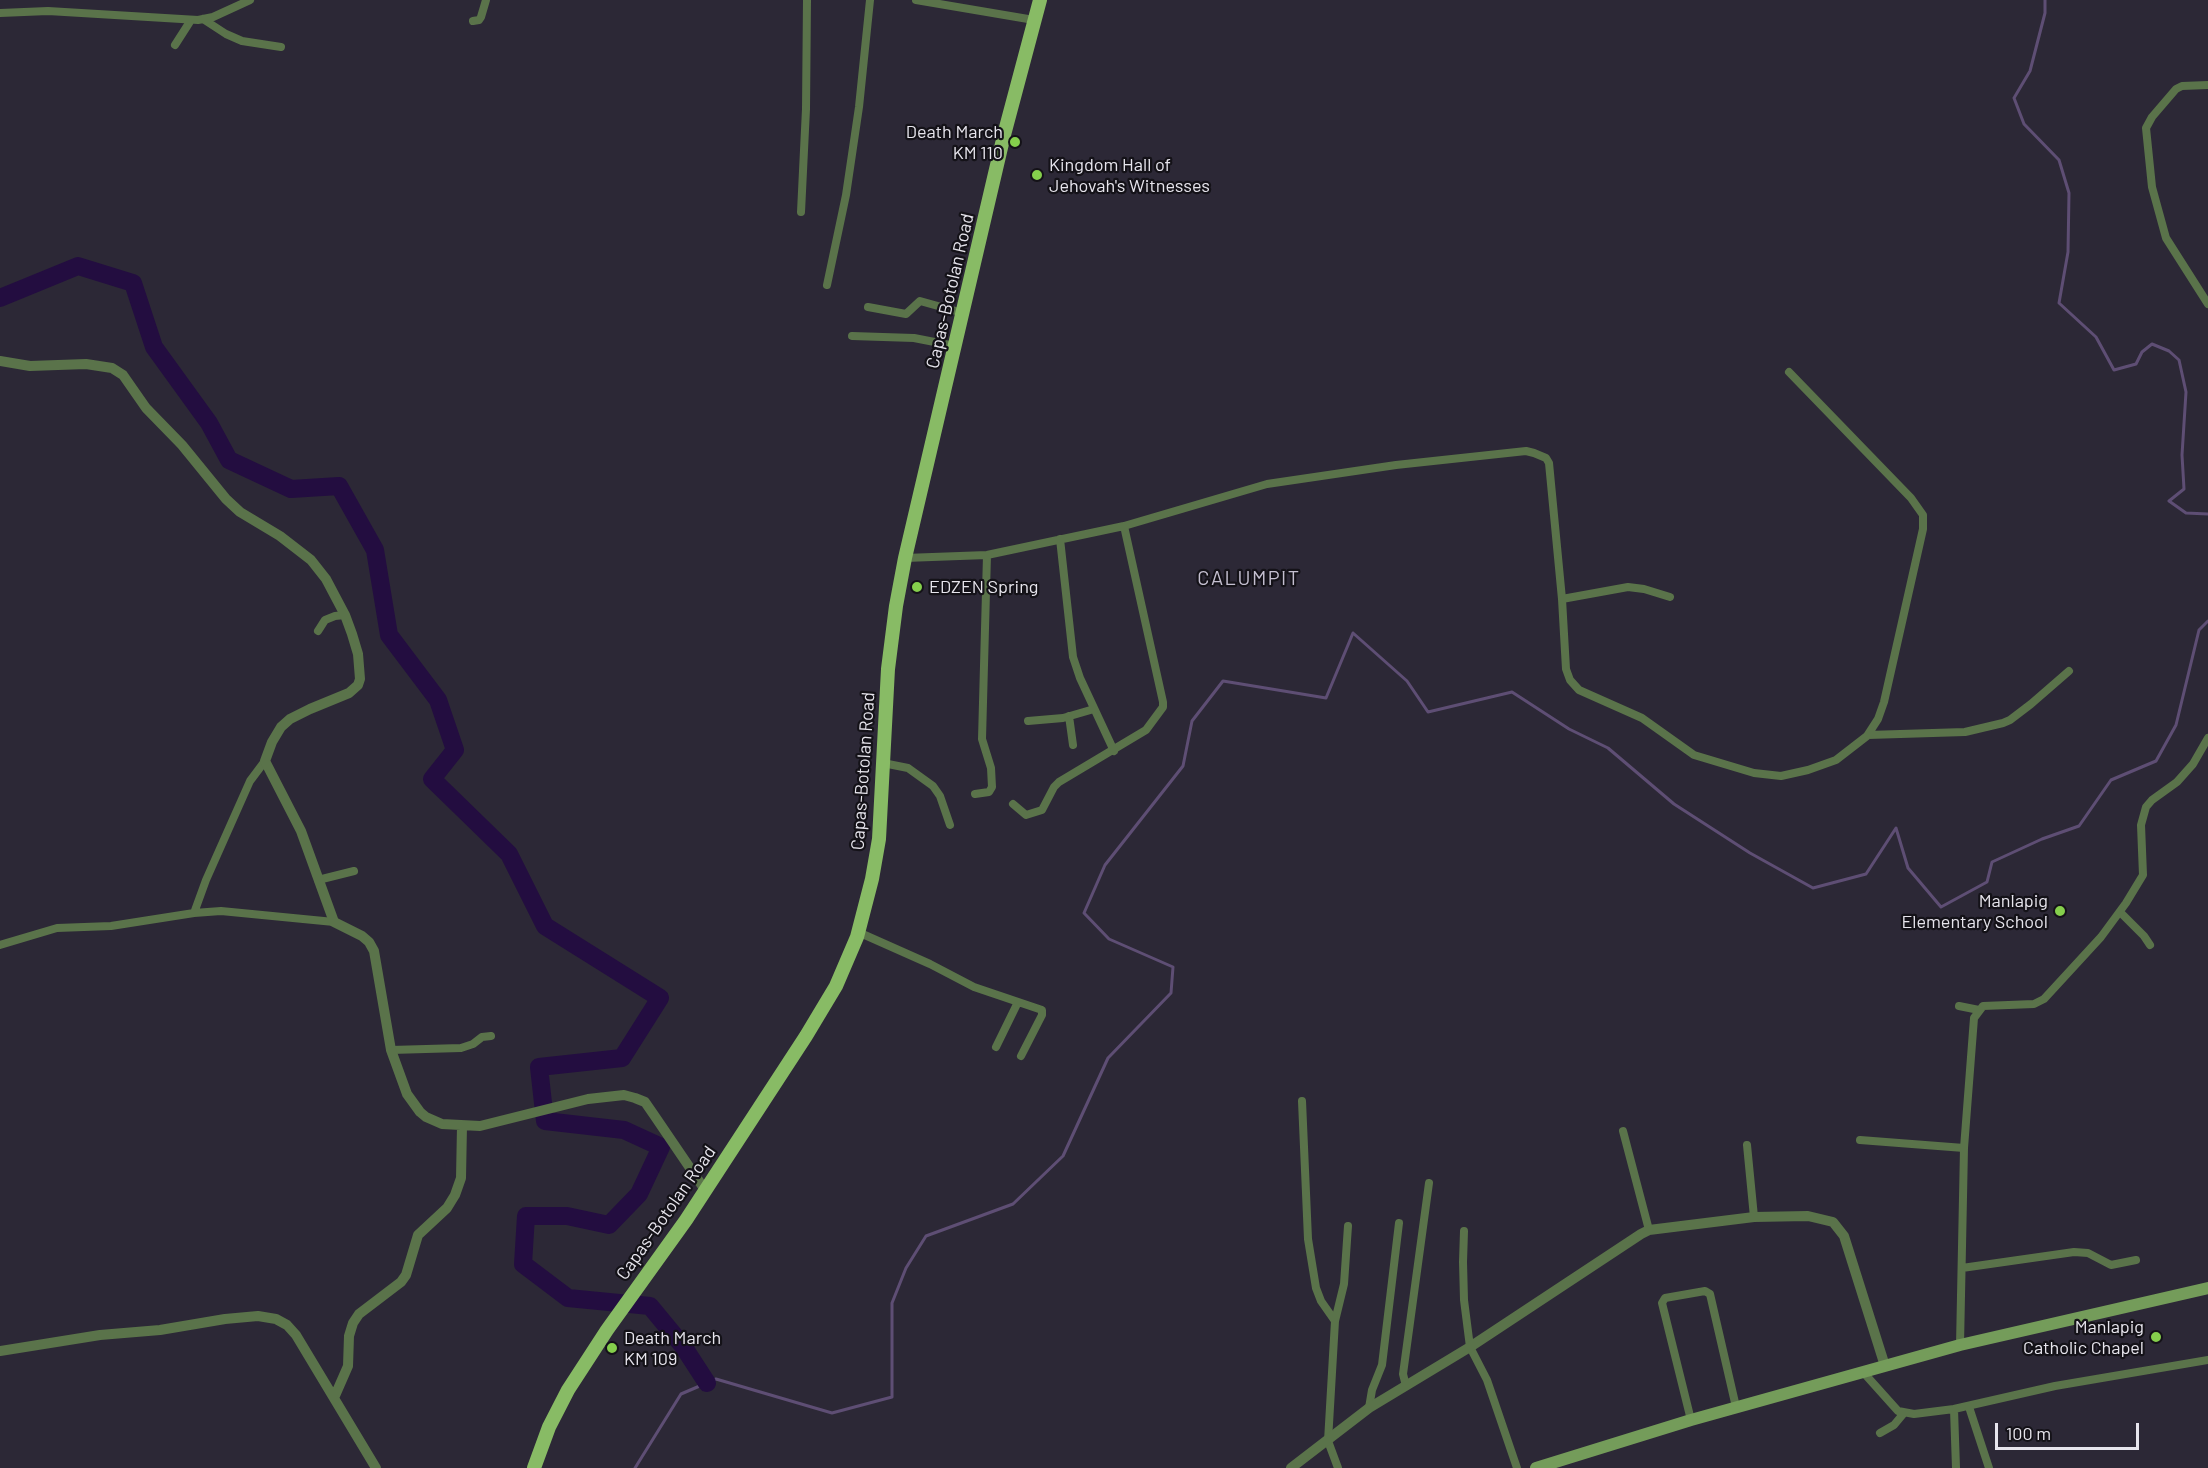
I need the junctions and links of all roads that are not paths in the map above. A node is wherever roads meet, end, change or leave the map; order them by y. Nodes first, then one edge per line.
1 (250, 0) edge
2 (486, 0) edge
3 (807, 0) edge
4 (870, 0) edge
5 (916, 0) edge
6 (1040, 0) edge
7 (0, 13) edge
8 (203, 19) junction
9 (191, 20) junction
10 (1034, 20) junction
11 (473, 21) dead end
12 (175, 45) dead end
13 (281, 47) dead end
14 (2208, 84) edge
15 (801, 212) dead end
16 (827, 285) dead end
17 (2208, 304) edge
18 (868, 307) dead end
19 (963, 313) junction
20 (852, 336) dead end
21 (955, 346) junction
22 (0, 361) edge
23 (1789, 372) dead end
24 (1124, 525) junction
25 (1060, 539) junction
26 (987, 555) junction
27 (905, 558) junction
28 (1670, 597) dead end
29 (1562, 599) junction
30 (345, 615) junction
31 (318, 632) dead end
32 (2070, 671) dead end
33 (1094, 709) junction
34 (1069, 716) junction
35 (1028, 721) dead end
36 (1868, 735) junction
37 (2208, 738) edge
38 (1073, 745) dead end
39 (1114, 751) junction
40 (265, 761) junction
41 (882, 763) junction
42 (975, 794) dead end
43 (1014, 804) dead end
44 (950, 825) dead end
45 (354, 871) dead end
46 (318, 880) junction
47 (2120, 912) junction
48 (194, 913) junction
49 (334, 922) junction
50 (858, 932) junction
51 (0, 945) edge
52 (2150, 945) dead end
53 (1018, 1002) junction
54 (1959, 1006) dead end
55 (1979, 1010) junction
56 (491, 1036) dead end
57 (996, 1047) dead end
58 (391, 1050) junction
59 (1020, 1056) dead end
60 (1302, 1101) dead end
61 (462, 1126) junction
62 (1623, 1131) dead end
63 (1860, 1140) dead end
64 (1747, 1144) dead end
65 (1964, 1148) junction
66 (1429, 1183) dead end
67 (705, 1190) junction
68 (1754, 1217) junction
69 (1399, 1222) dead end
70 (1348, 1226) dead end
71 (1649, 1230) junction
72 (1464, 1231) dead end
73 (2136, 1260) dead end
74 (1962, 1268) junction
75 (2208, 1288) edge
76 (1335, 1321) junction
77 (1960, 1345) junction
78 (1470, 1347) junction
79 (0, 1351) edge
80 (2208, 1360) edge
81 (1885, 1366) junction
82 (1863, 1372) junction
83 (1406, 1386) junction
84 (334, 1398) junction
85 (1736, 1407) junction
86 (1969, 1407) junction
87 (1370, 1408) junction
88 (1954, 1409) junction
89 (1904, 1413) junction
90 (1691, 1420) junction
91 (1880, 1432) dead end
92 (1328, 1442) junction
93 (376, 1468) edge
94 (534, 1468) edge
95 (1291, 1468) edge
96 (1338, 1468) edge
97 (1517, 1468) edge
98 (1536, 1468) edge
99 (1956, 1468) edge
100 (1989, 1468) edge

1 - 8 street
2 - 11 street
3 - 15 street
4 - 16 street
5 - 10 street
6 - 10 main road, Capas-Botolan Road
7 - 9 street
8 - 9 street
8 - 13 street
9 - 12 street
10 - 19 main road, Capas-Botolan Road
14 - 17 street
18 - 19 street
19 - 21 main road, Capas-Botolan Road
20 - 21 street
21 - 27 main road, Capas-Botolan Road
22 - 30 street
23 - 36 street
24 - 25 street
24 - 29 street
24 - 39 street
25 - 26 street
25 - 33 street
26 - 27 street
26 - 42 street
27 - 41 main road, Capas-Botolan Road
28 - 29 street
29 - 36 street
30 - 31 street
30 - 40 street
32 - 36 street
33 - 34 street
33 - 39 street
34 - 35 street
34 - 38 street
37 - 47 street
39 - 43 street
40 - 46 street
40 - 48 street
41 - 44 street
41 - 50 main road, Capas-Botolan Road
45 - 46 street
46 - 49 street
47 - 52 street
47 - 55 street
48 - 49 street
48 - 51 street
49 - 58 street
50 - 53 street
50 - 67 main road, Capas-Botolan Road
53 - 57 street
53 - 59 street
54 - 55 street
55 - 65 street
56 - 58 street
58 - 61 street
60 - 76 street
61 - 67 street
61 - 84 street
62 - 71 street
63 - 65 street
64 - 68 street
65 - 74 street
66 - 83 street
67 - 94 main road, Capas-Botolan Road
68 - 71 street
68 - 81 street
69 - 87 street
70 - 76 street
71 - 78 street
72 - 78 street
73 - 74 street
74 - 77 street
75 - 77 main road
76 - 92 street
77 - 81 main road
78 - 83 street
78 - 97 street
79 - 84 street
80 - 86 street
81 - 82 main road
82 - 85 main road
82 - 89 street
83 - 87 street
84 - 93 street
85 - 90 main road
85 - 90 street
86 - 88 street
86 - 100 street
87 - 92 street
88 - 89 street
88 - 99 street
89 - 91 street
90 - 98 main road
92 - 95 street
92 - 96 street

